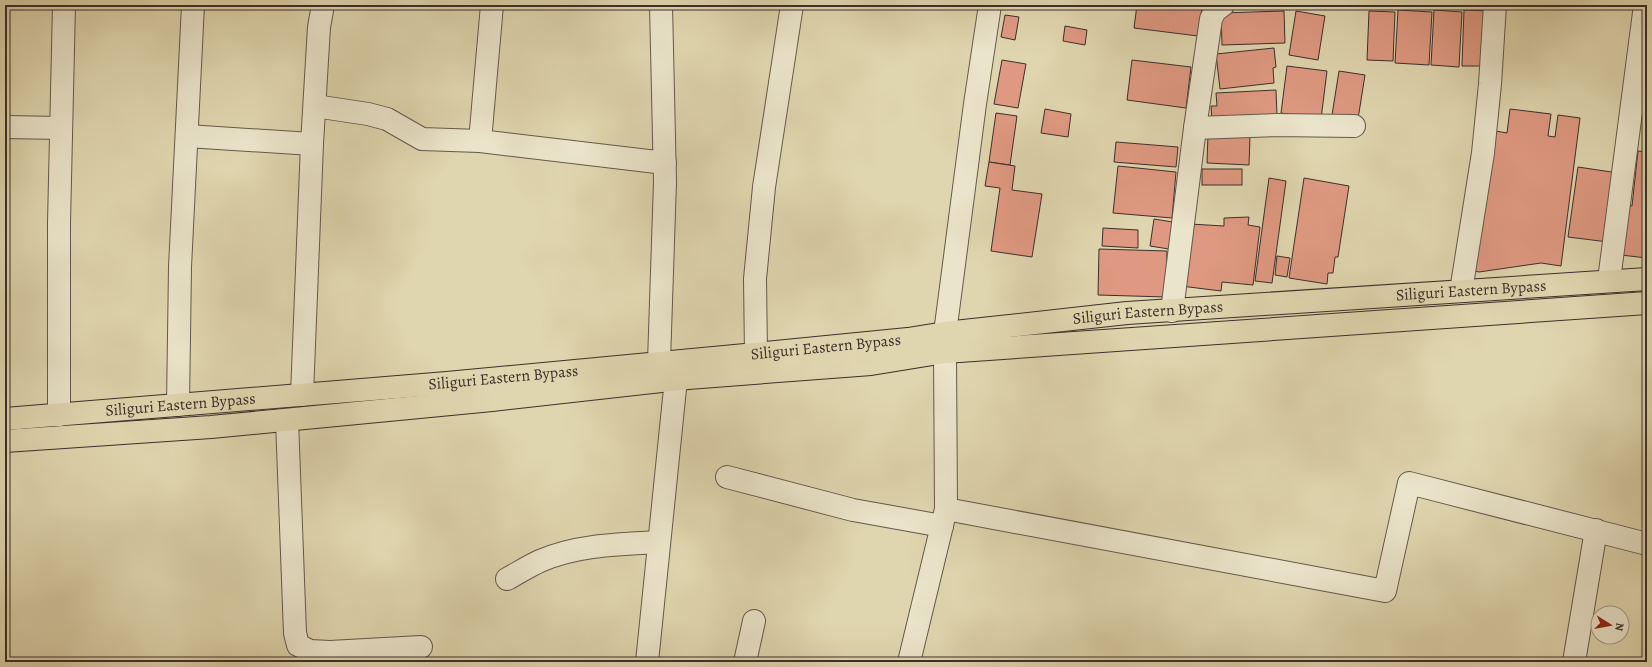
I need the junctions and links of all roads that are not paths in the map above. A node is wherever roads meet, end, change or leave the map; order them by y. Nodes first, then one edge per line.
1 (64, 5) edge
2 (193, 5) edge
3 (323, 5) edge
4 (492, 5) edge
5 (661, 5) edge
6 (792, 5) edge
7 (990, 5) edge
8 (1223, 5) edge
9 (1494, 5) edge
10 (1644, 5) edge
11 (315, 106) junction
12 (1354, 126) dead end
13 (5, 127) edge
14 (61, 128) junction
15 (1195, 128) junction
16 (187, 136) junction
17 (480, 141) junction
18 (312, 144) junction
19 (665, 163) junction
20 (1647, 279) edge
21 (1609, 280) junction
22 (1461, 291) junction
23 (1647, 303) edge
24 (1172, 311) junction
25 (945, 342) junction
26 (756, 354) junction
27 (659, 362) junction
28 (676, 379) junction
29 (302, 395) junction
30 (178, 405) junction
31 (59, 415) junction
32 (5, 419) edge
33 (287, 420) junction
34 (5, 441) edge
35 (727, 477) dead end
36 (944, 517) junction
37 (1596, 530) junction
38 (659, 542) junction
39 (1647, 544) edge
40 (507, 579) dead end
41 (754, 621) dead end
42 (421, 647) dead end
43 (647, 662) edge
44 (745, 662) edge
45 (909, 662) edge
46 (1574, 662) edge

1 - 14 street
2 - 16 street
3 - 11 street
4 - 17 street
5 - 19 street
6 - 26 street
7 - 25 street
8 - 15 street
9 - 22 street
10 - 21 street
11 - 17 street
11 - 18 street
12 - 15 street
13 - 14 street
14 - 31 street
15 - 24 street
16 - 18 street
16 - 30 street
17 - 19 street
18 - 29 street
19 - 27 street
20 - 21 main road, Siliguri Eastern Bypass
21 - 22 main road, Siliguri Eastern Bypass
22 - 24 main road, Siliguri Eastern Bypass
23 - 25 main road, Siliguri Eastern Bypass
24 - 25 main road, Siliguri Eastern Bypass
25 - 26 main road, Siliguri Eastern Bypass
25 - 28 main road, Siliguri Eastern Bypass
25 - 36 street
26 - 27 main road, Siliguri Eastern Bypass
27 - 29 main road, Siliguri Eastern Bypass
28 - 33 main road, Siliguri Eastern Bypass
28 - 38 street
29 - 30 main road, Siliguri Eastern Bypass
30 - 31 main road, Siliguri Eastern Bypass
31 - 32 main road, Siliguri Eastern Bypass
33 - 34 main road, Siliguri Eastern Bypass
33 - 42 street
35 - 36 street
36 - 37 street
36 - 45 street
37 - 39 street
37 - 46 street
38 - 40 street
38 - 43 street
41 - 44 street

